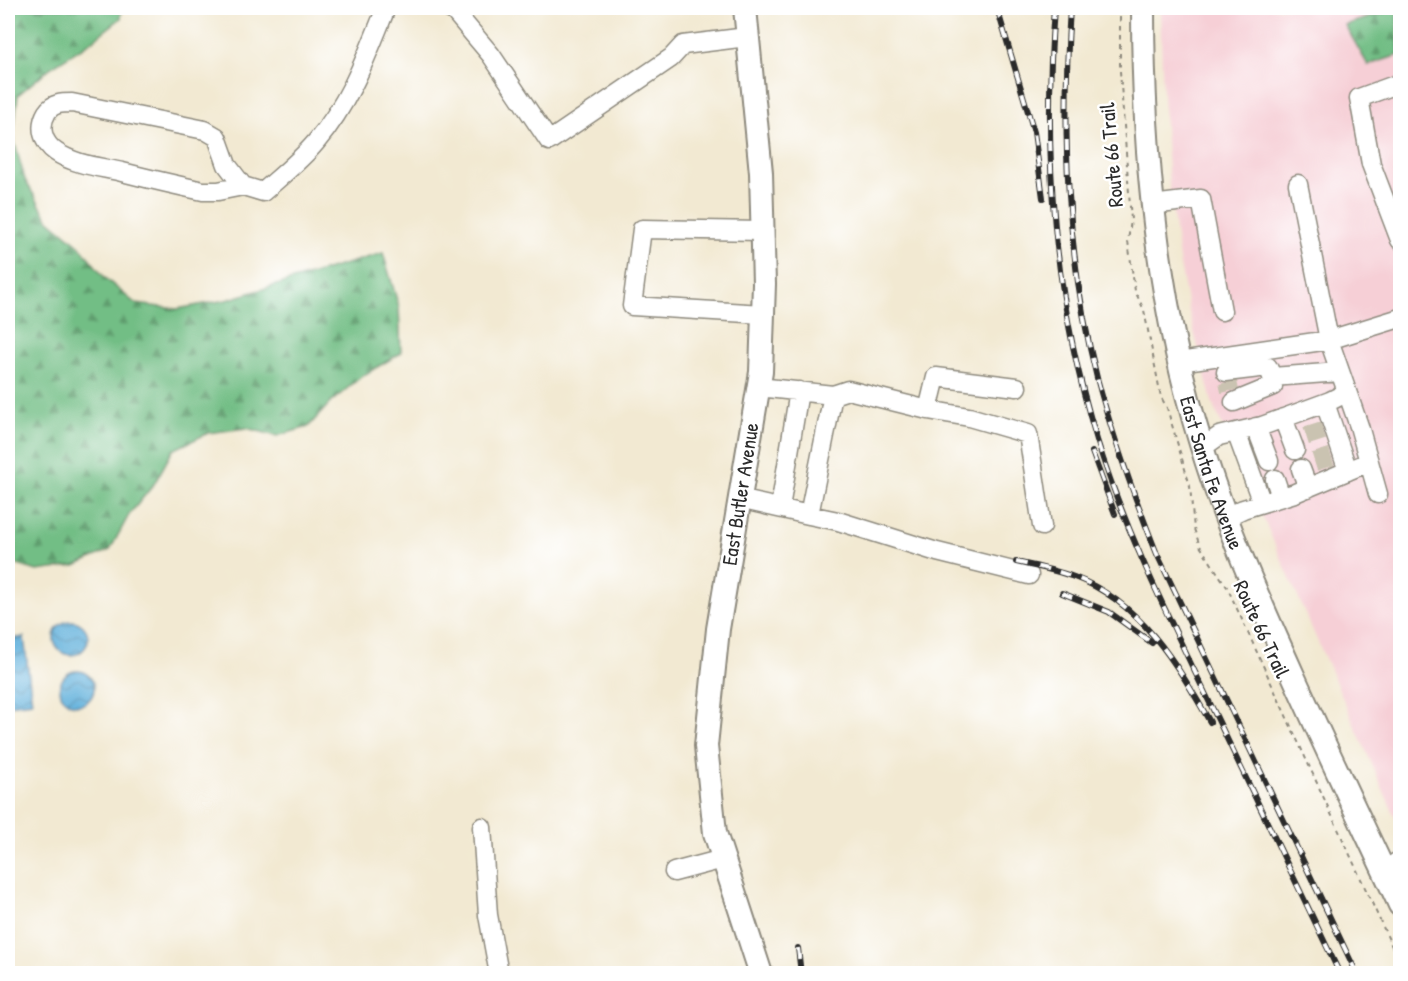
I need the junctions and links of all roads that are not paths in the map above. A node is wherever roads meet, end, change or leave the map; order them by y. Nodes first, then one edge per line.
1 (386, 8) edge
2 (448, 8) edge
3 (745, 8) edge
4 (1143, 8) edge
5 (747, 37) junction
6 (1401, 83) edge
7 (1298, 184) dead end
8 (243, 186) junction
9 (1152, 206) junction
10 (762, 231) junction
11 (1401, 240) edge
12 (1222, 311) dead end
13 (763, 314) junction
14 (1401, 318) edge
15 (1329, 340) junction
16 (1179, 362) junction
17 (1340, 372) junction
18 (1272, 377) junction
19 (1228, 380) junction
20 (758, 387) junction
21 (1017, 387) dead end
22 (799, 391) junction
23 (1346, 393) junction
24 (832, 395) junction
25 (1325, 403) junction
26 (928, 410) junction
27 (1282, 418) junction
28 (1245, 430) junction
29 (1202, 448) junction
30 (1295, 450) dead end
31 (1269, 461) dead end
32 (1369, 462) junction
33 (1301, 469) dead end
34 (1348, 471) junction
35 (1275, 479) dead end
36 (1308, 488) junction
37 (1378, 494) dead end
38 (1281, 497) junction
39 (739, 499) junction
40 (1262, 503) junction
41 (780, 508) junction
42 (809, 515) junction
43 (1226, 517) junction
44 (1042, 526) dead end
45 (1029, 575) dead end
46 (482, 827) dead end
47 (723, 859) junction
48 (1392, 866) edge
49 (674, 872) dead end
50 (1401, 905) edge
51 (499, 974) edge
52 (761, 974) edge

1 - 8 street
2 - 5 street
3 - 5 main road, East Butler Avenue
4 - 9 main road, East Santa Fe Avenue
5 - 10 main road, East Butler Avenue
6 - 11 street
7 - 15 street
8 - 8 street
9 - 12 street
9 - 16 main road, East Santa Fe Avenue
10 - 13 main road, East Butler Avenue
10 - 13 street
13 - 20 main road, East Butler Avenue
14 - 15 street
15 - 17 street
15 - 19 street
16 - 19 street
16 - 29 main road, East Santa Fe Avenue
17 - 18 street
17 - 23 street
18 - 19 street
18 - 19 street
19 - 28 street
20 - 22 street
20 - 39 main road, East Butler Avenue
21 - 26 street
22 - 24 street
22 - 41 street
23 - 25 street
23 - 32 street
24 - 26 street
24 - 42 street
25 - 27 street
25 - 34 street
26 - 44 street
27 - 28 street
27 - 30 street
28 - 29 street
28 - 31 street
28 - 40 street
29 - 43 main road, East Santa Fe Avenue
32 - 34 street
32 - 37 street
33 - 36 street
34 - 36 street
35 - 38 street
36 - 38 street
38 - 40 street
39 - 41 street
39 - 47 main road, East Butler Avenue
40 - 43 street
41 - 42 street
42 - 45 street
43 - 48 main road, East Santa Fe Avenue
46 - 51 street
47 - 49 street
47 - 52 main road, East Butler Avenue
48 - 50 main road, East Santa Fe Avenue

